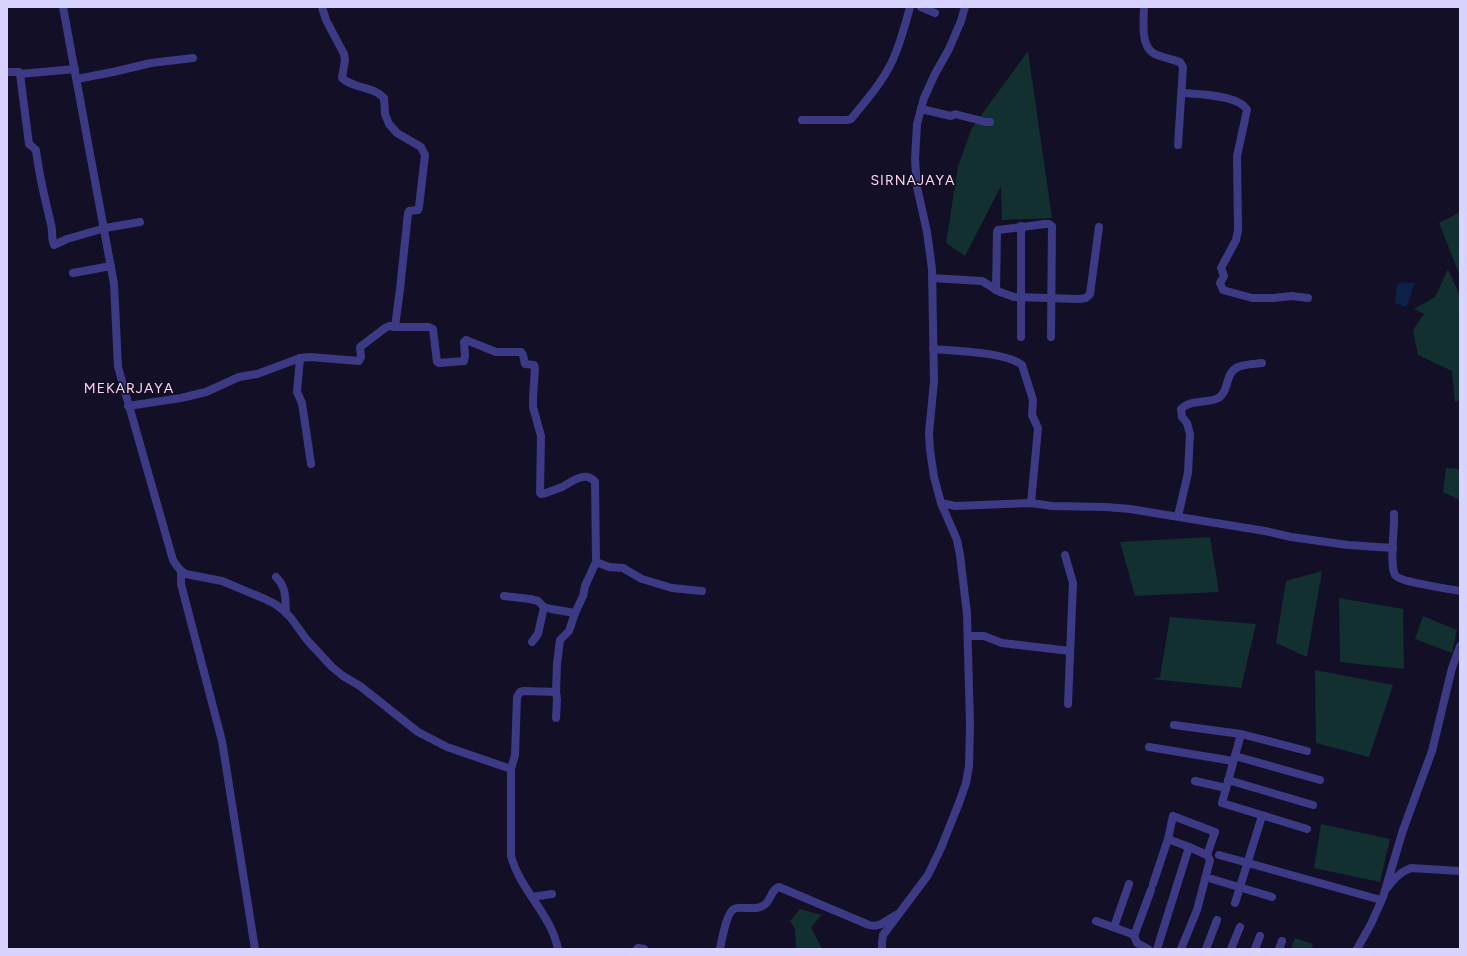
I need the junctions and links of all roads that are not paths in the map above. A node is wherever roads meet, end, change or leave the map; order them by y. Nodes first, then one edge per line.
1 (63, 7) edge
2 (322, 7) edge
3 (910, 7) edge
4 (921, 7) edge
5 (965, 7) edge
6 (1144, 7) edge
7 (935, 13) dead end
8 (193, 58) dead end
9 (75, 69) junction
10 (7, 72) edge
11 (20, 74) junction
12 (77, 79) junction
13 (1182, 93) junction
14 (921, 109) junction
15 (802, 120) dead end
16 (990, 122) dead end
17 (1178, 145) dead end
18 (140, 222) dead end
19 (1021, 226) junction
20 (1099, 227) dead end
21 (105, 228) junction
22 (111, 266) junction
23 (73, 273) dead end
24 (932, 278) junction
25 (996, 290) junction
26 (1021, 297) junction
27 (1050, 298) junction
28 (1308, 298) dead end
29 (395, 327) junction
30 (1021, 337) dead end
31 (1051, 337) dead end
32 (933, 349) junction
33 (300, 358) junction
34 (1262, 363) dead end
35 (128, 406) junction
36 (311, 464) dead end
37 (941, 503) junction
38 (1031, 503) junction
39 (1394, 514) dead end
40 (1178, 516) junction
41 (1393, 548) junction
42 (1065, 555) dead end
43 (596, 562) junction
44 (181, 571) junction
45 (276, 577) dead end
46 (702, 591) dead end
47 (1460, 591) edge
48 (504, 596) dead end
49 (544, 607) junction
50 (286, 613) junction
51 (575, 613) junction
52 (969, 636) junction
53 (532, 642) dead end
54 (1460, 646) edge
55 (1070, 652) junction
56 (556, 692) junction
57 (1068, 704) dead end
58 (556, 718) dead end
59 (1174, 725) dead end
60 (1241, 734) junction
61 (1149, 747) dead end
62 (1307, 751) dead end
63 (1234, 759) junction
64 (511, 769) junction
65 (1320, 780) dead end
66 (1195, 781) dead end
67 (1227, 784) junction
68 (1313, 805) dead end
69 (1262, 816) junction
70 (1307, 829) dead end
71 (1168, 839) junction
72 (1189, 847) junction
73 (1206, 855) junction
74 (1219, 855) dead end
75 (1248, 864) junction
76 (1460, 871) edge
77 (1212, 879) dead end
78 (1129, 884) dead end
79 (1241, 887) junction
80 (1385, 890) junction
81 (552, 894) dead end
82 (532, 897) junction
83 (1272, 897) dead end
84 (1381, 900) junction
85 (1235, 903) dead end
86 (899, 914) junction
87 (1217, 920) dead end
88 (1096, 921) dead end
89 (1114, 927) junction
90 (1240, 927) dead end
91 (1260, 936) dead end
92 (1135, 943) edge
93 (255, 949) edge
94 (558, 949) edge
95 (637, 949) edge
96 (644, 949) edge
97 (720, 949) edge
98 (882, 949) edge
99 (1148, 949) edge
100 (1157, 949) edge
101 (1181, 949) edge
102 (1206, 949) edge
103 (1231, 949) edge
104 (1255, 949) edge
105 (1357, 949) edge

1 - 9 street
2 - 29 street
3 - 15 street
4 - 7 street
5 - 14 street
6 - 13 street
8 - 12 street
9 - 11 street
9 - 12 street
10 - 11 street
11 - 21 street
12 - 21 street
13 - 17 street
13 - 28 street
14 - 16 street
14 - 24 street
18 - 21 street
19 - 25 street
19 - 26 street
19 - 27 street
20 - 27 street
21 - 22 street
22 - 23 street
22 - 35 street
24 - 25 street
24 - 32 street
25 - 26 street
26 - 27 street
26 - 30 street
27 - 31 street
29 - 33 street
29 - 43 street
32 - 37 street
32 - 38 street
33 - 35 street
33 - 36 street
34 - 40 street
35 - 44 street
37 - 38 street
37 - 52 street
38 - 40 street
39 - 41 street
40 - 41 street
41 - 47 street
42 - 55 street
43 - 46 street
43 - 51 street
44 - 50 street
44 - 93 street
45 - 50 street
48 - 49 street
49 - 51 street
49 - 53 street
50 - 64 street
51 - 56 street
52 - 55 street
52 - 86 street
54 - 80 street
55 - 57 street
56 - 58 street
56 - 64 street
59 - 60 street
60 - 62 street
60 - 63 street
61 - 63 street
63 - 65 street
63 - 67 street
64 - 82 street
66 - 67 street
67 - 68 street
67 - 69 street
69 - 70 street
69 - 75 street
71 - 72 street
71 - 73 street
71 - 92 street
72 - 73 street
72 - 100 street
73 - 101 street
74 - 75 street
75 - 79 street
75 - 84 street
76 - 80 street
77 - 79 street
78 - 89 street
79 - 83 street
79 - 85 street
80 - 84 street
81 - 82 street
82 - 94 street
84 - 105 street
86 - 97 street
86 - 98 street
87 - 102 street
88 - 89 street
89 - 92 street
90 - 103 street
91 - 104 street
92 - 99 street
95 - 96 street

